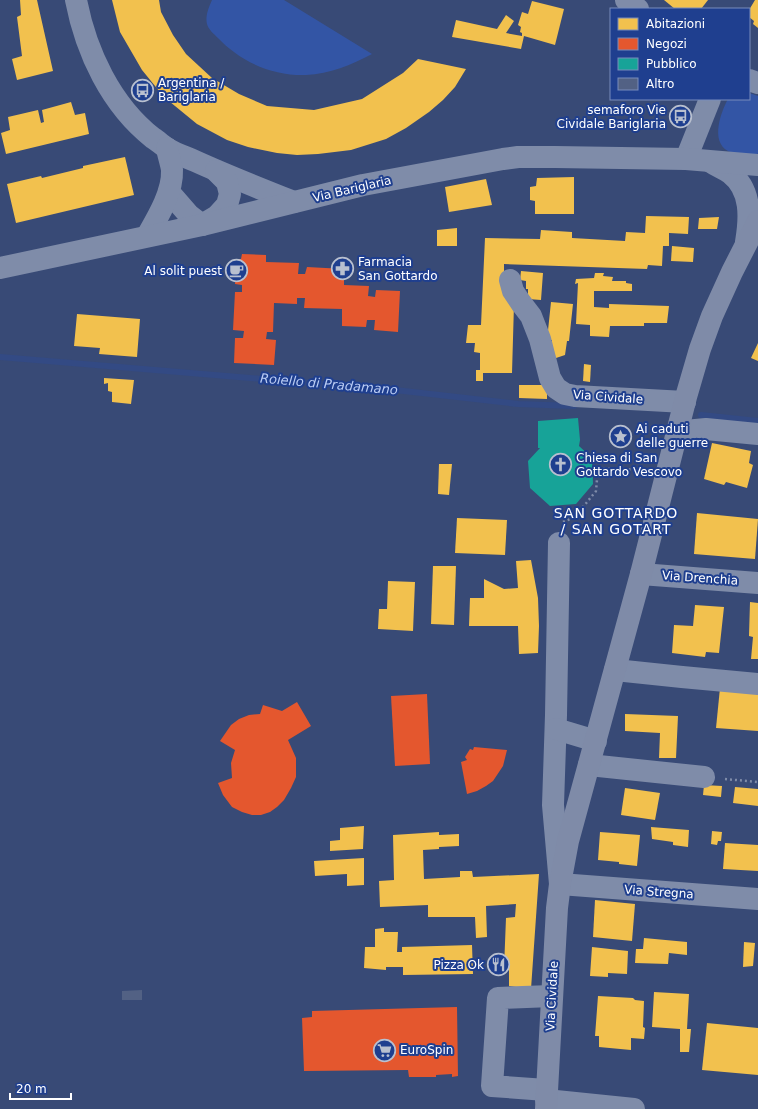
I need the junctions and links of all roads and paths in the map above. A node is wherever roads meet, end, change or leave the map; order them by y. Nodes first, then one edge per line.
1 (76, 0) edge
2 (626, 0) edge
3 (637, 8) edge
4 (710, 100) edge
5 (167, 148) junction
6 (686, 159) junction
7 (710, 162) junction
8 (758, 164) edge
9 (216, 171) junction
10 (169, 192) junction
11 (294, 202) junction
12 (758, 221) edge
13 (202, 225) junction
14 (147, 236) junction
15 (746, 242) junction
16 (0, 268) edge
17 (510, 280) dead end
18 (685, 402) junction
19 (678, 430) junction
20 (758, 434) edge
21 (668, 470) junction
22 (559, 543) joint
23 (641, 574) junction
24 (758, 583) edge
25 (615, 670) junction
26 (758, 684) edge
27 (556, 729) junction
28 (596, 741) junction
29 (589, 765) junction
30 (704, 777) joint
31 (758, 782) edge
32 (560, 884) junction
33 (758, 899) edge
34 (552, 996) junction
35 (546, 1100) edge
36 (634, 1109) edge

1 - 5 street
2 - 3 street
4 - 6 street
5 - 9 street
5 - 10 street
6 - 7 street, Via Bariglaria
6 - 11 street, Via Bariglaria
7 - 8 street, Via Bariglaria
7 - 15 street, Via Bariglaria
9 - 11 street
9 - 13 street
10 - 13 street
10 - 14 street
11 - 13 street, Via Bariglaria
12 - 15 main road, Via Cividale
13 - 14 street, Via Bariglaria
14 - 16 street, Via Bariglaria
15 - 18 main road, Via Cividale
17 - 18 street, Via Cividale
18 - 19 main road, Via Cividale
19 - 20 street
19 - 21 main road, Via Cividale
21 - 22 path
21 - 23 main road, Via Cividale
22 - 27 street, Via Cividale
23 - 24 street, Via Drenchia
23 - 25 main road, Via Cividale
25 - 26 street
25 - 28 main road, Via Cividale
27 - 28 street
27 - 32 street, Via Cividale
28 - 29 main road, Via Cividale
29 - 30 street
29 - 32 main road, Via Cividale
30 - 31 path
32 - 33 street, Via Stregna
32 - 34 main road, Via Cividale
34 - 35 main road, Via Cividale
34 - 35 street
35 - 36 street

